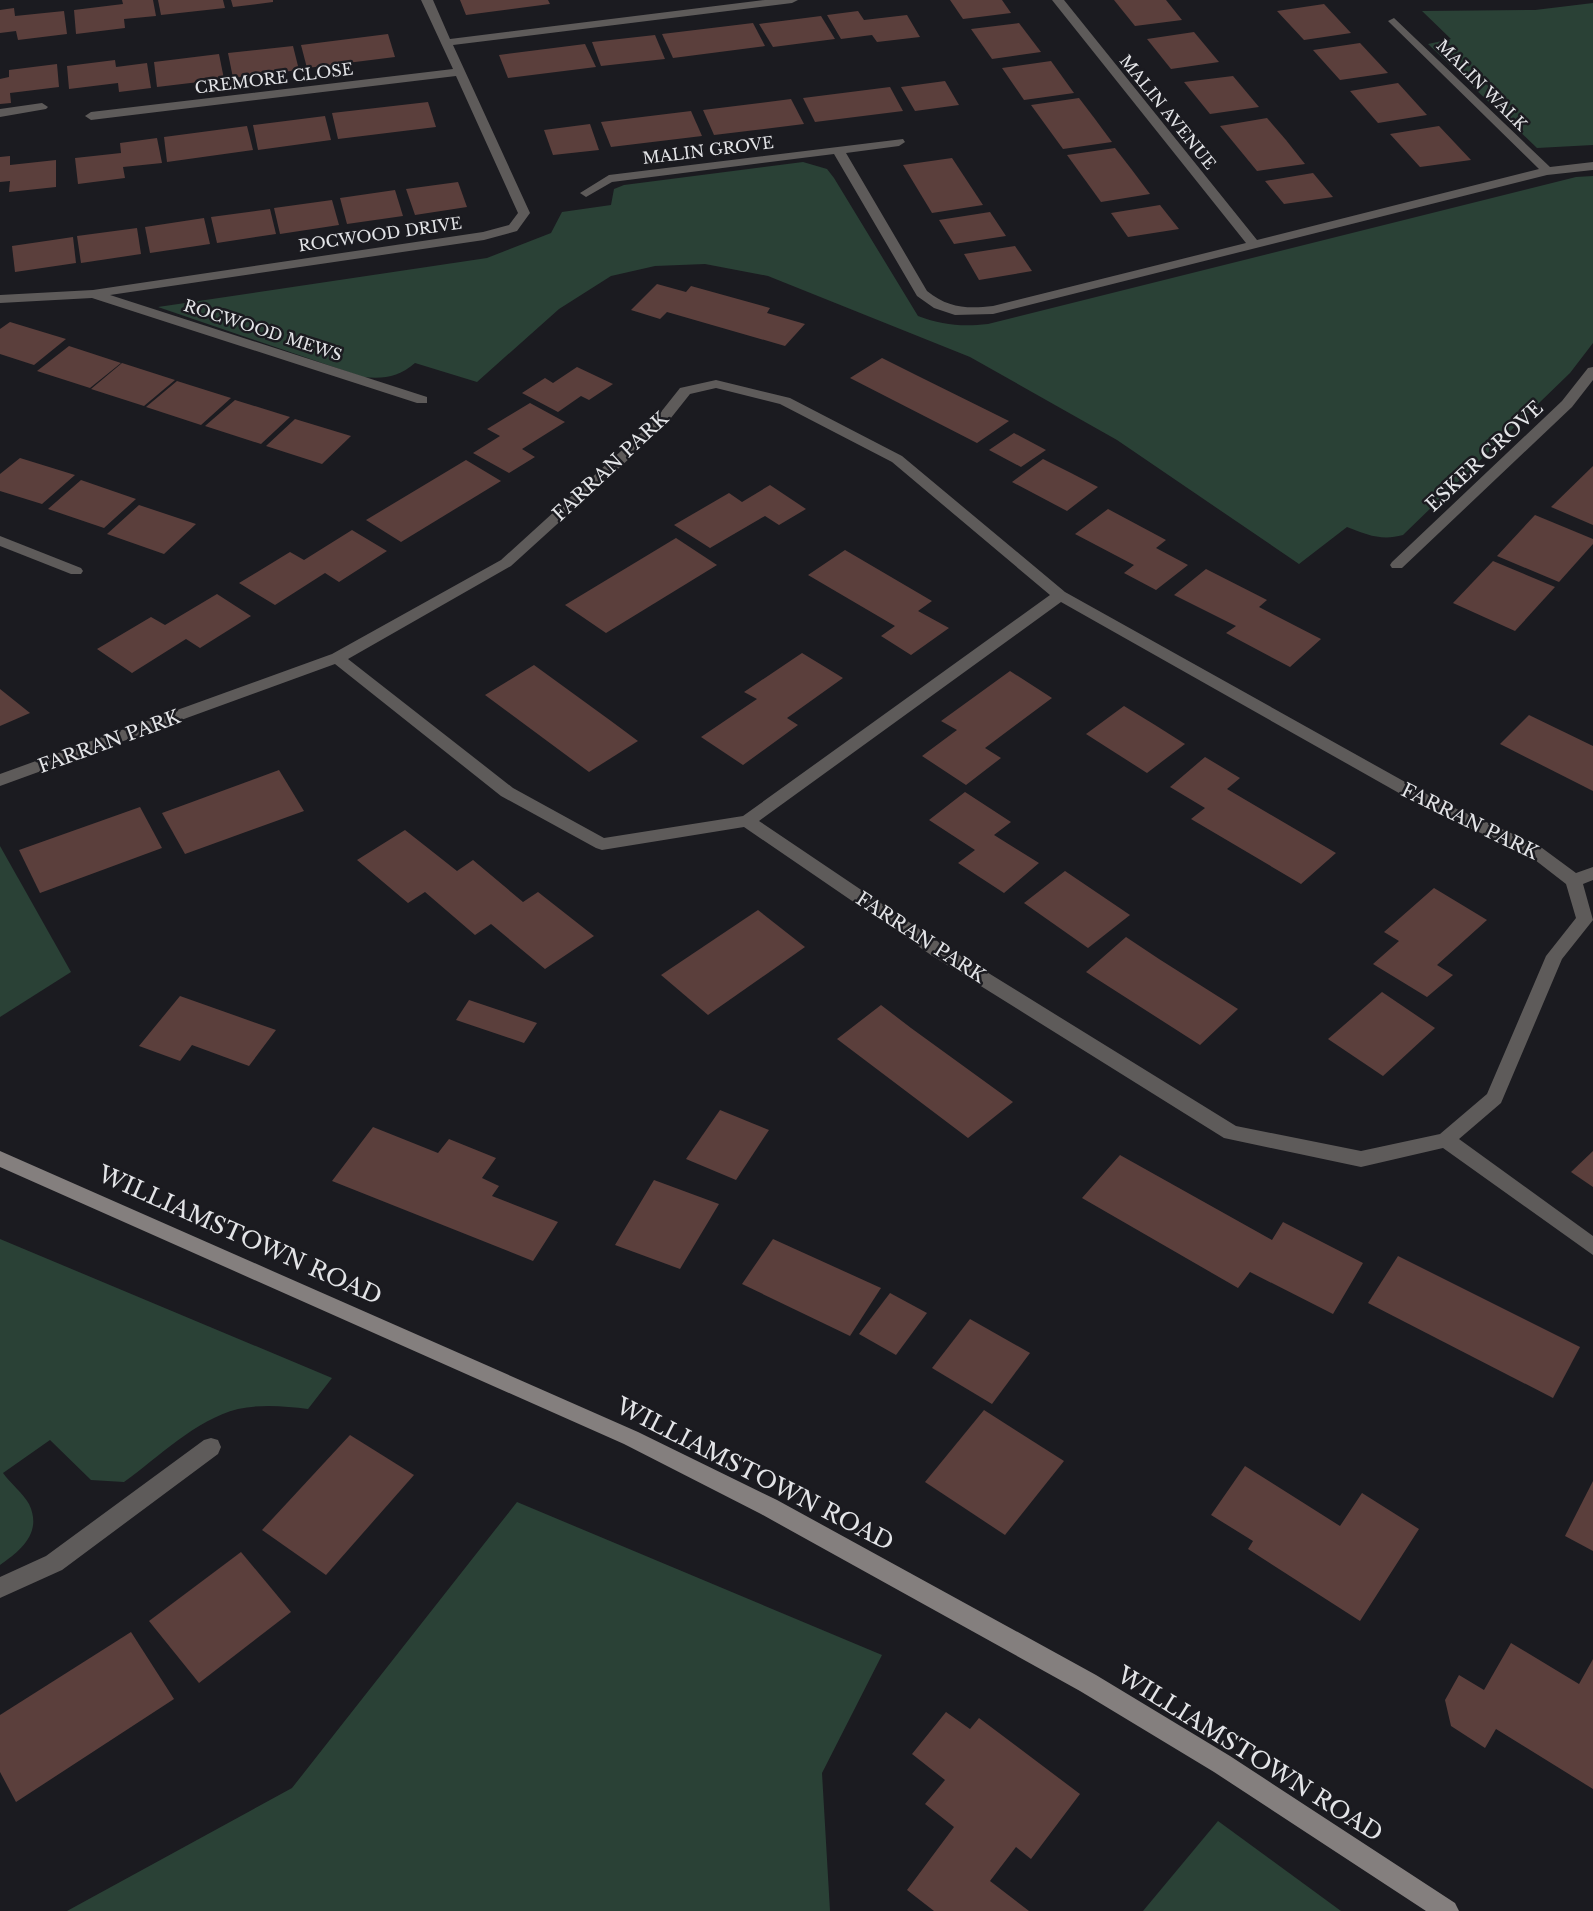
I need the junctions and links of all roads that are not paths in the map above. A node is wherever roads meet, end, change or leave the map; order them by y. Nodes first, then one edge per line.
1 (427, 0) edge
2 (792, 0) edge
3 (1058, 0) edge
4 (1394, 20) dead end
5 (445, 43) junction
6 (460, 72) junction
7 (42, 107) dead end
8 (0, 113) edge
9 (91, 116) dead end
10 (898, 142) dead end
11 (838, 150) junction
12 (1593, 166) edge
13 (1547, 171) junction
14 (586, 193) dead end
15 (1253, 243) junction
16 (93, 294) junction
17 (0, 299) edge
18 (1593, 371) edge
19 (422, 400) dead end
20 (0, 541) edge
21 (1397, 565) dead end
22 (76, 571) dead end
23 (1060, 594) junction
24 (337, 658) junction
25 (0, 780) edge
26 (747, 821) junction
27 (1593, 873) edge
28 (1574, 881) junction
29 (1446, 1140) junction
30 (0, 1158) edge
31 (1593, 1247) edge
32 (211, 1447) dead end
33 (0, 1588) edge
34 (1447, 1911) edge

1 - 5 street, ROCWOOD DRIVE
2 - 5 street
3 - 15 street, MALIN AVENUE
4 - 13 street, MALIN WALK
5 - 6 street, ROCWOOD DRIVE
6 - 9 street, CREMORE CLOSE
6 - 16 street, ROCWOOD DRIVE
7 - 8 street
10 - 11 street, MALIN GROVE
11 - 14 street, MALIN GROVE
11 - 15 street
12 - 13 street
13 - 15 street
16 - 17 street, ROCWOOD DRIVE
16 - 19 street, ROCWOOD MEWS
18 - 21 street, ESKER GROVE
20 - 22 street
23 - 24 street, FARRAN PARK
23 - 26 street
23 - 28 street, FARRAN PARK
24 - 25 street, FARRAN PARK
24 - 26 street
26 - 29 street, FARRAN PARK
27 - 28 street
28 - 29 street, FARRAN PARK
29 - 31 street
30 - 34 street, WILLIAMSTOWN ROAD
32 - 33 street

